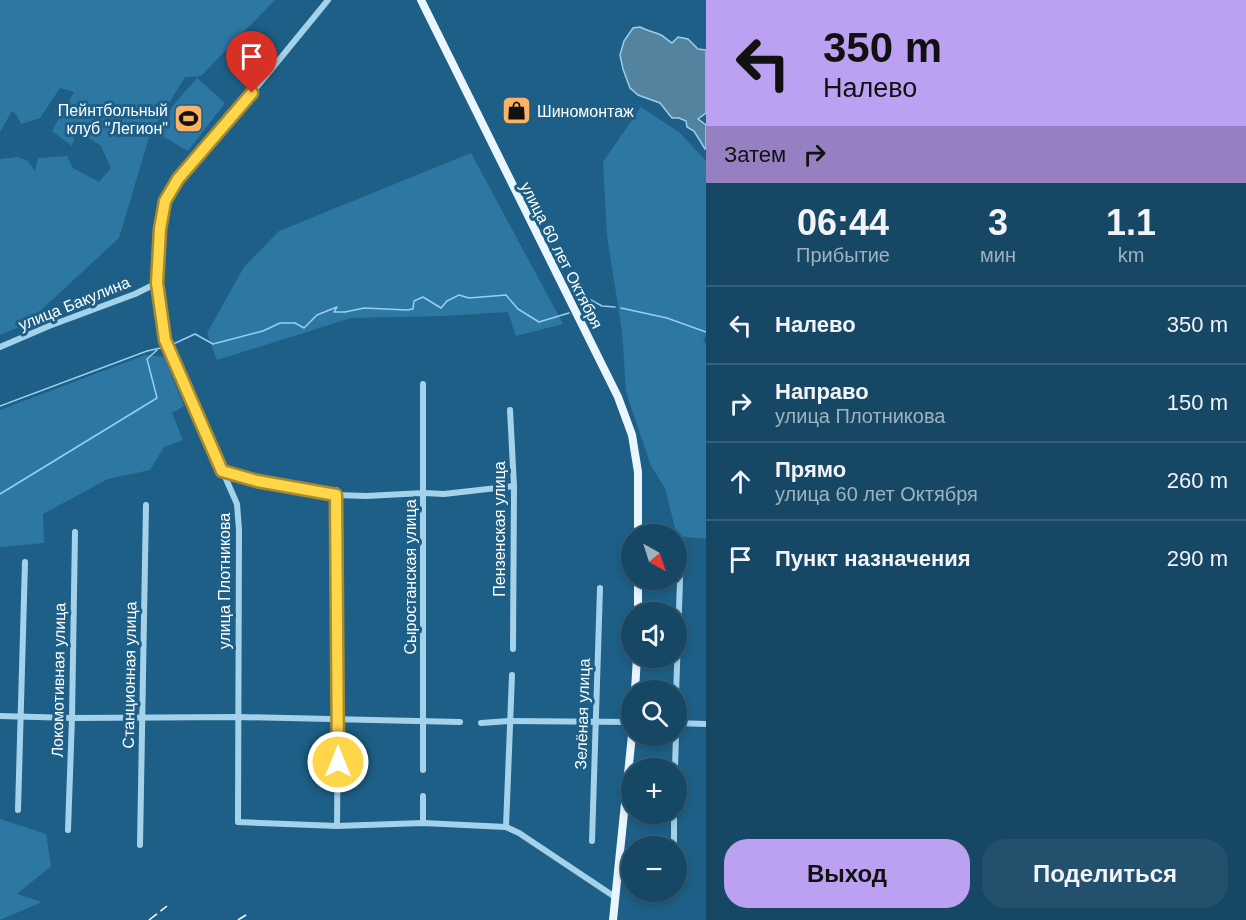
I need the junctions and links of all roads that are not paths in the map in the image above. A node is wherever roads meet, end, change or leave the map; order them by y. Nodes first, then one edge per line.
1 (328, 0) edge
2 (421, 0) edge
3 (157, 283) junction
4 (0, 347) edge
5 (423, 384) dead end
6 (510, 410) dead end
7 (222, 471) junction
8 (514, 486) junction
9 (336, 492) junction
10 (424, 493) junction
11 (146, 505) dead end
12 (638, 524) edge
13 (75, 532) dead end
14 (25, 562) dead end
15 (600, 588) dead end
16 (680, 590) edge
17 (513, 649) dead end
18 (512, 675) dead end
19 (677, 680) edge
20 (0, 716) edge
21 (21, 716) junction
22 (141, 717) junction
23 (238, 717) junction
24 (72, 718) junction
25 (338, 720) junction
26 (509, 721) junction
27 (423, 722) junction
28 (460, 722) dead end
29 (595, 722) junction
30 (621, 722) edge
31 (481, 723) dead end
32 (687, 723) edge
33 (706, 724) edge
34 (631, 746) edge
35 (423, 770) dead end
36 (423, 796) dead end
37 (18, 810) dead end
38 (423, 823) junction
39 (337, 826) junction
40 (506, 827) junction
41 (68, 830) dead end
42 (592, 842) dead end
43 (140, 845) dead end
44 (615, 897) junction
45 (613, 920) edge

1 - 3 street
2 - 12 main road, улица 60 лет Октября
3 - 4 street, улица Бакулина
3 - 7 street, улица Плотникова
5 - 10 street, Сыростанская улица
6 - 8 street, Пензенская улица
7 - 9 street
7 - 23 street, улица Плотникова
8 - 10 street
8 - 17 street, Пензенская улица
9 - 10 street
9 - 25 street
10 - 27 street, Сыростанская улица
11 - 22 street, Станционная улица
13 - 24 street, Локомотивная улица
14 - 21 street
15 - 29 street, Зелёная улица
16 - 19 street
18 - 26 street
20 - 21 street
21 - 24 street
21 - 37 street
22 - 23 street
22 - 24 street
22 - 43 street, Станционная улица
23 - 25 street
23 - 39 street, улица Плотникова
24 - 41 street, Локомотивная улица
25 - 27 street
25 - 39 street
26 - 29 street
26 - 31 street
26 - 40 street
27 - 28 street
27 - 35 street, Сыростанская улица
29 - 30 street
29 - 42 street, Зелёная улица
32 - 33 street
34 - 44 main road
36 - 38 street
38 - 39 street
38 - 40 street
40 - 44 street
44 - 45 main road

